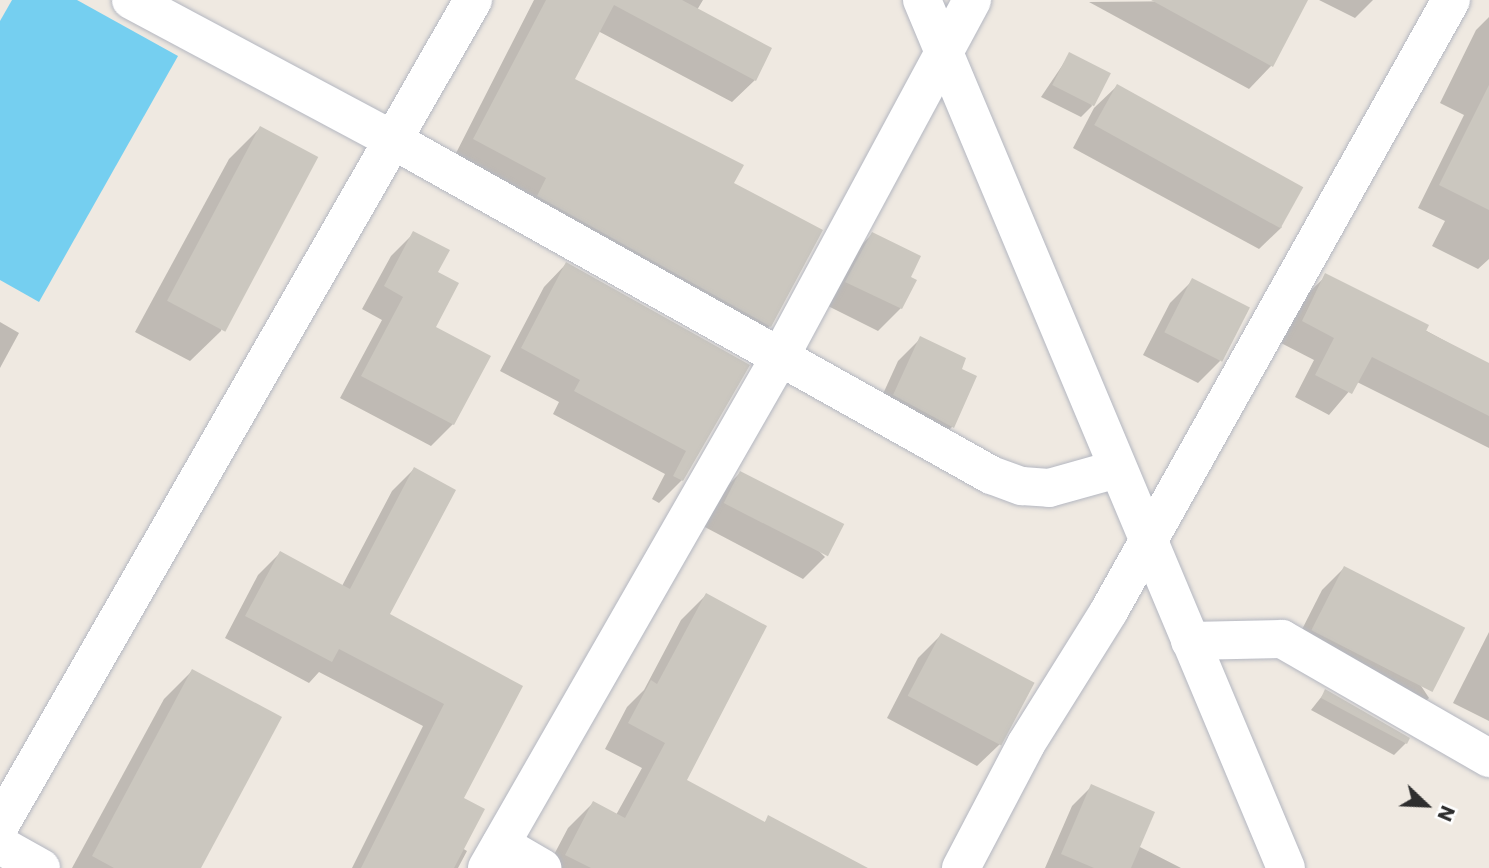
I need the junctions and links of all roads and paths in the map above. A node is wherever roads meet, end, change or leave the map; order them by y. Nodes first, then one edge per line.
1 (131, 0) edge
2 (473, 0) edge
3 (922, 0) edge
4 (972, 0) edge
5 (1451, 0) edge
6 (943, 52) junction
7 (391, 139) junction
8 (781, 355) junction
9 (1117, 470) junction
10 (1150, 536) junction
11 (1190, 641) junction
12 (1489, 758) edge
13 (0, 825) edge
14 (0, 845) edge
15 (494, 856) edge
16 (41, 868) edge
17 (542, 868) edge
18 (961, 868) edge
19 (1286, 868) edge

1 - 7 street
2 - 7 street
3 - 6 street
4 - 6 street
5 - 10 street
6 - 8 street
6 - 9 street
7 - 8 street
7 - 13 street
8 - 9 street
8 - 15 street
9 - 10 street
10 - 11 street
10 - 18 street
11 - 12 street
11 - 19 street
14 - 16 street
15 - 17 street

